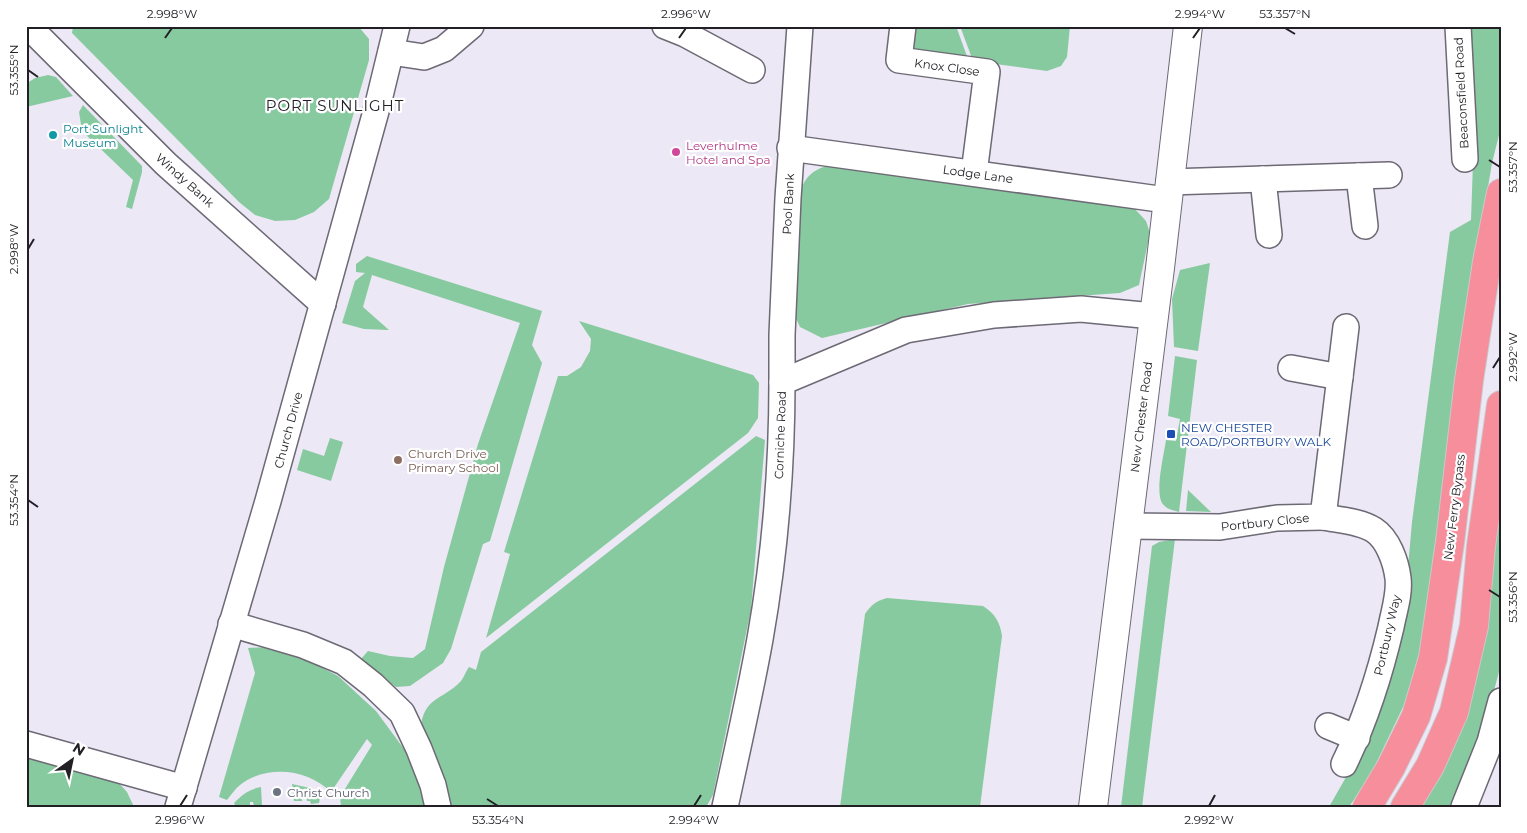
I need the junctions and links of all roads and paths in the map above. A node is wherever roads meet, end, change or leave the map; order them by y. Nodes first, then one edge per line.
1 (397, 26) edge
2 (471, 26) edge
3 (666, 26) edge
4 (800, 26) edge
5 (904, 26) edge
6 (1188, 26) edge
7 (1458, 26) edge
8 (30, 31) edge
9 (391, 52) junction
10 (752, 70) dead end
11 (790, 148) junction
12 (1465, 160) dead end
13 (974, 173) junction
14 (1390, 175) dead end
15 (1359, 176) junction
16 (1263, 179) junction
17 (1167, 191) junction
18 (1501, 194) edge
19 (1365, 226) dead end
20 (1269, 234) dead end
21 (323, 304) junction
22 (1153, 316) junction
23 (1346, 327) dead end
24 (1291, 368) dead end
25 (1340, 377) junction
26 (782, 382) junction
27 (1501, 405) edge
28 (1323, 517) junction
29 (1127, 526) junction
30 (231, 624) junction
31 (1501, 701) edge
32 (1328, 726) dead end
33 (1357, 738) junction
34 (26, 744) edge
35 (1495, 744) edge
36 (1344, 764) dead end
37 (181, 797) edge
38 (438, 807) edge
39 (725, 807) edge
40 (1093, 807) edge
41 (1367, 807) edge
42 (1405, 807) edge
43 (1464, 807) edge

1 - 9 street, Church Drive
2 - 9 street
3 - 10 street
4 - 11 street, Pool Bank
5 - 13 street, Knox Close
6 - 17 main road, New Chester Road
7 - 12 street, Beaconsfield Road
8 - 21 street, Windy Bank
9 - 21 street, Church Drive
11 - 13 street, Lodge Lane
11 - 26 street, Pool Bank
13 - 17 street, Lodge Lane
14 - 15 street, Lodge Lane
15 - 16 street, Lodge Lane
15 - 19 street
16 - 17 street, Lodge Lane
16 - 20 street
17 - 22 main road, New Chester Road
18 - 41 highway, New Ferry Bypass
21 - 30 street, Church Drive
22 - 26 street, Corniche Road
22 - 29 main road, New Chester Road
23 - 25 street, Portbury Close
24 - 25 street
25 - 28 street, Portbury Close
26 - 39 street, Corniche Road
27 - 42 highway
28 - 29 street, Portbury Close
28 - 33 street, Portbury Way
29 - 40 main road, New Chester Road
30 - 37 street, Church Drive
30 - 38 street
31 - 35 street
32 - 33 street
33 - 36 street, Portbury Way
34 - 37 street
35 - 43 street

